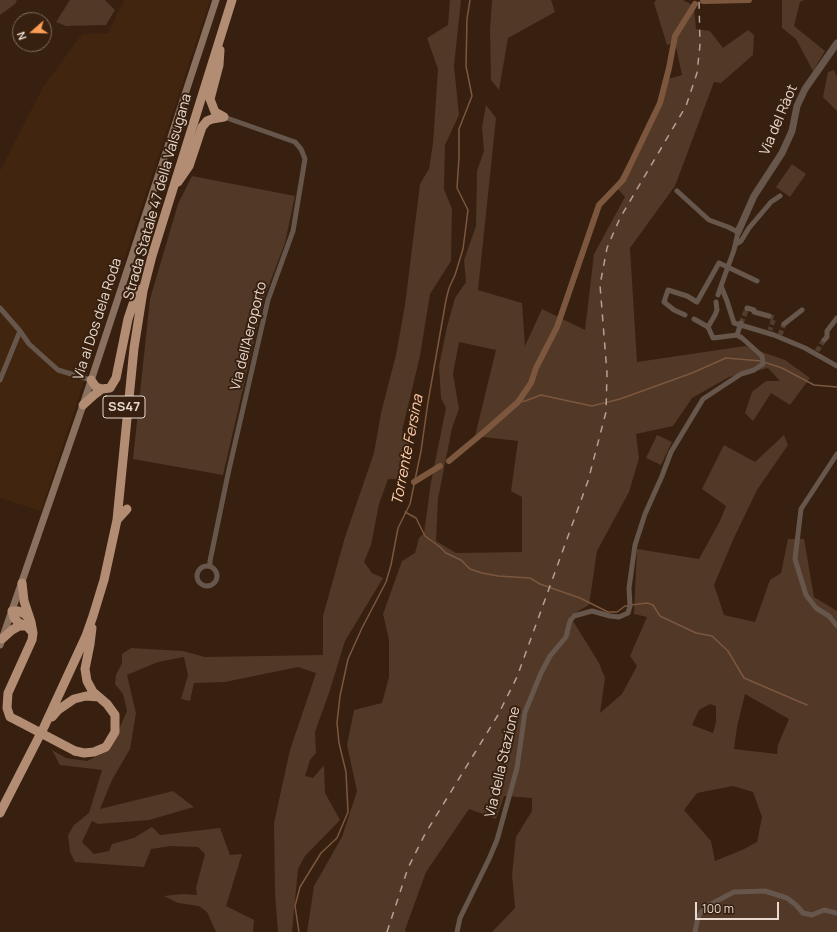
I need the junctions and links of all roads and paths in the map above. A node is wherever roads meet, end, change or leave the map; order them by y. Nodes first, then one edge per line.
1 (216, 0) edge
2 (227, 0) edge
3 (232, 0) edge
4 (220, 36) junction
5 (837, 43) edge
6 (224, 117) junction
7 (173, 190) junction
8 (677, 191) dead end
9 (780, 196) dead end
10 (738, 232) junction
11 (736, 244) junction
12 (727, 267) junction
13 (757, 281) dead end
14 (721, 286) junction
15 (138, 290) junction
16 (718, 295) dead end
17 (716, 302) dead end
18 (0, 308) edge
19 (747, 309) dead end
20 (802, 310) dead end
21 (685, 315) dead end
22 (768, 316) dead end
23 (837, 318) edge
24 (694, 319) dead end
25 (741, 324) junction
26 (784, 324) tunnel mouth
27 (708, 327) junction
28 (20, 331) junction
29 (737, 336) junction
30 (824, 340) tunnel mouth
31 (837, 366) edge
32 (0, 380) edge
33 (91, 380) junction
34 (102, 390) junction
35 (83, 405) junction
36 (837, 454) edge
37 (123, 456) junction
38 (130, 467) dead end
39 (127, 508) dead end
40 (117, 520) junction
41 (210, 566) junction
42 (22, 583) junction
43 (12, 610) junction
44 (93, 616) junction
45 (837, 626) edge
46 (30, 627) junction
47 (1, 642) edge
48 (99, 697) junction
49 (44, 727) junction
50 (0, 803) edge
51 (0, 813) edge
52 (837, 913) edge
53 (457, 932) edge
54 (695, 932) edge

1 - 33 main road, Via al Dos dela Roda
2 - 15 highway, Strada Statale 47 della Valsugana / SS47
3 - 4 highway, Strada Statale 47 della Valsugana / SS47
4 - 6 highway
4 - 7 highway, Strada Statale 47 della Valsugana / SS47
5 - 10 street, Via del Ràot
6 - 7 highway
6 - 41 street, Via dell'Aeroporto
7 - 37 highway, Strada Statale 47 della Valsugana / SS47
8 - 10 street
9 - 11 street
10 - 11 street
11 - 12 street
12 - 13 street
12 - 14 street
12 - 21 street
14 - 16 street
14 - 25 street
15 - 34 highway
15 - 50 highway, Strada Statale 47 della Valsugana / SS47
17 - 27 street
18 - 28 street
19 - 22 street
20 - 26 street
23 - 30 street
24 - 27 street
25 - 29 street
25 - 31 street
27 - 29 street
28 - 32 street
28 - 33 street
29 - 53 street, Via della Stazione
33 - 34 highway
33 - 35 main road, Via al Dos dela Roda
34 - 35 highway
35 - 42 main road, Via al Dos dela Roda
36 - 45 street
37 - 38 highway
37 - 40 highway, Strada Statale 47 della Valsugana / SS47
39 - 40 highway
40 - 44 highway, Strada Statale 47 della Valsugana / SS47
41 - 41 street
42 - 43 main road, Via al Dos dela Roda
42 - 46 highway
43 - 46 highway
43 - 47 main road, Via al Dos dela Roda
44 - 48 highway
44 - 49 highway, Strada Statale 47 della Valsugana / SS47
46 - 47 highway
46 - 48 highway, bridge
48 - 49 highway
49 - 51 highway, Strada Statale 47 della Valsugana / SS47
52 - 54 street

